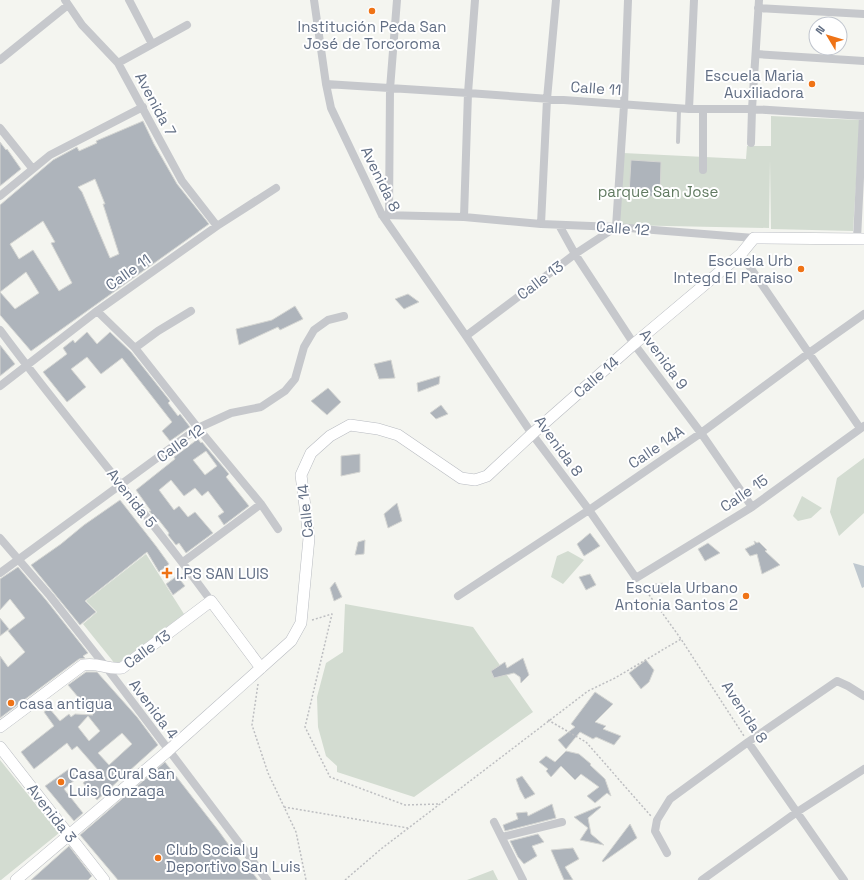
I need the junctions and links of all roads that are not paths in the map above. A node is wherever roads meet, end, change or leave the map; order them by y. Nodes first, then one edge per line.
1 (129, 0) edge
2 (314, 0) edge
3 (397, 0) edge
4 (475, 0) edge
5 (556, 0) edge
6 (628, 0) edge
7 (694, 0) edge
8 (66, 2) edge
9 (759, 4) edge
10 (864, 14) edge
11 (187, 25) dead end
12 (152, 44) junction
13 (756, 54) junction
14 (0, 60) edge
15 (864, 61) edge
16 (118, 62) junction
17 (326, 84) junction
18 (390, 89) junction
19 (468, 93) junction
20 (546, 98) junction
21 (624, 105) junction
22 (144, 108) junction
23 (679, 108) junction
24 (689, 109) junction
25 (704, 109) junction
26 (752, 109) junction
27 (863, 116) edge
28 (0, 128) edge
29 (678, 142) dead end
30 (751, 143) dead end
31 (32, 168) junction
32 (703, 170) dead end
33 (276, 188) dead end
34 (0, 196) edge
35 (386, 215) junction
36 (464, 217) junction
37 (541, 224) junction
38 (559, 225) junction
39 (218, 226) junction
40 (616, 227) junction
41 (754, 238) junction
42 (861, 239) edge
43 (576, 254) junction
44 (741, 254) junction
45 (97, 311) junction
46 (191, 311) dead end
47 (864, 314) edge
48 (344, 316) dead end
49 (0, 330) edge
50 (466, 336) junction
51 (634, 344) junction
52 (134, 348) junction
53 (809, 353) junction
54 (27, 366) junction
55 (0, 386) edge
56 (862, 427) edge
57 (198, 428) junction
58 (701, 433) junction
59 (532, 434) junction
60 (122, 484) junction
61 (261, 504) junction
62 (752, 507) junction
63 (589, 510) junction
64 (278, 529) dead end
65 (0, 538) edge
66 (19, 560) junction
67 (183, 562) junction
68 (0, 572) edge
69 (636, 578) joint
70 (458, 596) dead end
71 (212, 601) junction
72 (106, 667) junction
73 (261, 668) junction
74 (864, 696) edge
75 (0, 727) edge
76 (748, 742) junction
77 (0, 747) edge
78 (168, 751) junction
79 (864, 768) edge
80 (797, 812) junction
81 (494, 822) dead end
82 (562, 822) dead end
83 (69, 835) junction
84 (502, 837) junction
85 (667, 853) dead end
86 (16, 880) edge
87 (104, 880) edge
88 (267, 880) edge
89 (524, 880) edge
90 (702, 880) edge
91 (844, 880) edge

1 - 12 street
2 - 17 street, Avenida 8
3 - 18 street
4 - 19 street
5 - 20 street
6 - 21 street
7 - 24 street
8 - 14 street
8 - 16 street, Avenida 7
9 - 10 street
9 - 13 street
11 - 12 street
12 - 16 street
13 - 15 street
13 - 26 street
16 - 22 street, Avenida 7
17 - 18 street, Calle 11
17 - 35 street, Avenida 8
18 - 19 street, Calle 11
18 - 35 street
19 - 20 street, Calle 11
19 - 36 street
20 - 21 street, Calle 11
20 - 37 street
21 - 23 street, Calle 11
21 - 40 street
22 - 31 street
22 - 39 street, Avenida 7
23 - 24 street, Calle 11
23 - 29 lane
24 - 25 street, Calle 11
25 - 26 street, Calle 11
25 - 32 street
26 - 27 street, Calle 11
26 - 30 street
27 - 42 street
28 - 31 street
31 - 34 street
33 - 39 street, Calle 11
35 - 36 street, Calle 12
35 - 50 street, Avenida 8
36 - 37 street, Calle 12
37 - 38 street, Calle 12
38 - 40 street, Calle 12
38 - 43 street, Avenida 9
39 - 45 street, Calle 11
40 - 41 street, Calle 12
40 - 43 street, Calle 13
41 - 42 street, Calle 12
41 - 44 street, Calle 14
43 - 50 street, Calle 13
43 - 51 street, Avenida 9
44 - 51 street, Calle 14
44 - 53 street
45 - 52 street
45 - 54 street, Calle 11
46 - 52 street
47 - 53 street, Calle 14A
48 - 57 street, Calle 12
49 - 54 street, Avenida 5
50 - 59 street, Avenida 8
51 - 58 street, Avenida 9
51 - 59 street, Calle 14
52 - 57 street
53 - 56 street
53 - 58 street, Calle 14A
54 - 55 street, Calle 11
54 - 60 street, Avenida 5
56 - 62 street, Calle 15
57 - 60 street, Calle 12
57 - 61 street
58 - 62 street, Avenida 9
58 - 63 street, Calle 14A
59 - 63 street, Avenida 8
59 - 73 street, Calle 14
60 - 66 street, Calle 12
60 - 67 street, Avenida 5
61 - 64 street
61 - 67 street
62 - 69 street, Calle 15
63 - 69 street, Avenida 8
63 - 70 street, Calle 14A
65 - 66 street, Avenida 4
66 - 68 street, Calle 12
66 - 72 street, Avenida 4
67 - 71 street, Avenida 5
71 - 72 street, Calle 13
71 - 73 street, Avenida 5
72 - 75 street, Calle 13
72 - 78 street, Avenida 4
73 - 78 street, Calle 14
74 - 76 street
76 - 80 street, Avenida 8
76 - 85 street
77 - 83 street, Avenida 3
78 - 83 street, Calle 14
78 - 88 street, Avenida 4
79 - 80 street
80 - 90 street
80 - 91 street, Avenida 8
81 - 84 street
82 - 84 street
83 - 86 street, Calle 14
83 - 87 street, Avenida 3
84 - 89 street

